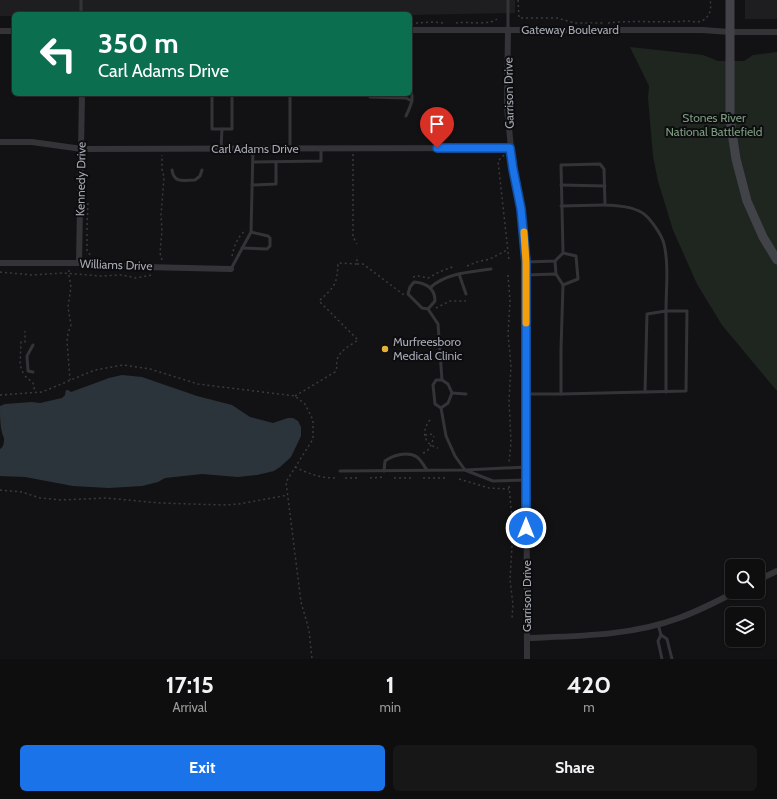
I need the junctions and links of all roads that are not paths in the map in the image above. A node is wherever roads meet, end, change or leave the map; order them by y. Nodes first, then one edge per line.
1 (81, 0) edge
2 (508, 0) edge
3 (730, 0) edge
4 (81, 12) edge
5 (412, 30) edge
6 (508, 30) junction
7 (0, 31) edge
8 (12, 31) edge
9 (730, 32) junction
10 (777, 32) edge
11 (82, 96) edge
12 (212, 96) edge
13 (232, 96) edge
14 (290, 96) edge
15 (412, 97) edge
16 (370, 98) dead end
17 (412, 102) junction
18 (406, 116) dead end
19 (222, 129) junction
20 (0, 142) edge
21 (253, 148) junction
22 (290, 148) junction
23 (322, 148) junction
24 (510, 148) junction
25 (82, 149) junction
26 (221, 149) junction
27 (253, 162) junction
28 (276, 162) junction
29 (172, 170) dead end
30 (202, 170) dead end
31 (252, 185) junction
32 (561, 185) junction
33 (605, 186) junction
34 (605, 205) junction
35 (561, 206) junction
36 (249, 230) junction
37 (242, 248) junction
38 (563, 253) junction
39 (777, 260) edge
40 (555, 261) junction
41 (526, 262) junction
42 (0, 263) edge
43 (79, 263) junction
44 (231, 269) joint
45 (491, 269) dead end
46 (460, 274) junction
47 (556, 274) junction
48 (526, 275) junction
49 (562, 285) junction
50 (431, 287) junction
51 (466, 294) dead end
52 (428, 309) junction
53 (666, 311) junction
54 (33, 345) dead end
55 (33, 372) dead end
56 (442, 380) junction
57 (645, 392) junction
58 (666, 392) junction
59 (452, 393) junction
60 (466, 394) dead end
61 (526, 394) junction
62 (562, 394) junction
63 (441, 408) junction
64 (526, 467) junction
65 (384, 470) junction
66 (427, 470) junction
67 (465, 470) junction
68 (340, 471) dead end
69 (526, 480) junction
70 (777, 571) edge
71 (765, 577) edge
72 (725, 597) edge
73 (658, 624) junction
74 (661, 635) junction
75 (527, 638) junction
76 (527, 659) edge
77 (662, 659) edge
78 (672, 659) edge

1 - 4 lane
2 - 6 lane
3 - 9 main road
5 - 6 street, Gateway Boulevard
6 - 9 street, Gateway Boulevard
6 - 24 street, Garrison Drive
7 - 8 street
9 - 10 street, Gateway Boulevard
9 - 39 main road
11 - 25 street, Kennedy Drive
12 - 19 lane
13 - 19 lane
14 - 22 lane
15 - 17 lane
16 - 17 lane
17 - 18 lane
19 - 26 lane
20 - 25 street, Carl Adams Drive
21 - 22 street, Carl Adams Drive
21 - 26 street, Carl Adams Drive
21 - 27 lane
22 - 23 street, Carl Adams Drive
23 - 24 street, Carl Adams Drive
23 - 28 lane
24 - 41 street, Garrison Drive
25 - 26 street, Carl Adams Drive
25 - 43 street, Kennedy Drive
27 - 28 lane
27 - 31 lane
28 - 31 lane
29 - 30 lane
31 - 36 lane
32 - 33 lane
32 - 33 lane
32 - 35 lane
33 - 34 lane
34 - 35 lane
34 - 53 lane
35 - 38 lane
36 - 37 lane
36 - 37 lane
37 - 44 lane
38 - 40 lane
38 - 49 lane
40 - 41 lane
40 - 47 lane
41 - 48 street, Garrison Drive
42 - 43 street, Williams Drive
43 - 44 street, Williams Drive
45 - 46 lane
46 - 50 lane
46 - 51 lane
47 - 48 lane
47 - 49 lane
48 - 61 street, Garrison Drive
49 - 62 lane
50 - 52 lane
50 - 52 lane
52 - 56 lane
53 - 57 lane
53 - 58 lane
53 - 58 lane
54 - 55 lane
56 - 59 lane
56 - 63 lane
57 - 58 lane
57 - 62 lane
59 - 60 lane
59 - 63 lane
61 - 62 lane
61 - 64 street, Garrison Drive
63 - 67 lane
64 - 67 lane
64 - 69 street, Garrison Drive
65 - 66 lane
65 - 66 lane
65 - 68 lane
66 - 67 lane
67 - 69 lane
69 - 75 street, Garrison Drive
70 - 71 street
72 - 73 street
73 - 74 lane
73 - 75 street
74 - 77 lane
74 - 78 lane
75 - 76 street, Garrison Drive

